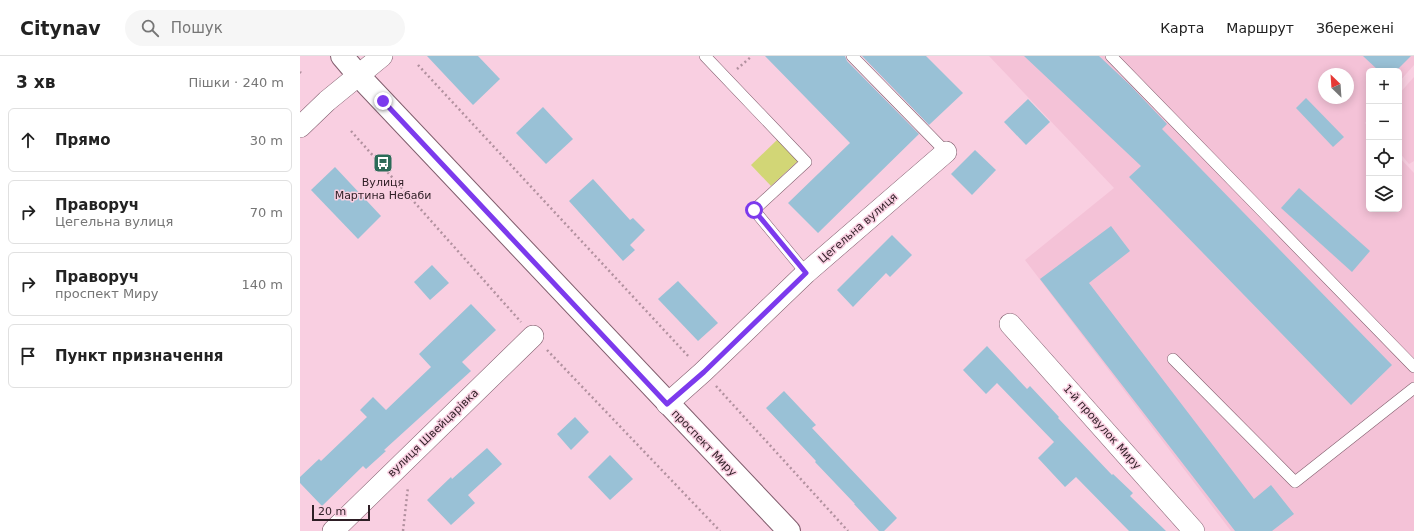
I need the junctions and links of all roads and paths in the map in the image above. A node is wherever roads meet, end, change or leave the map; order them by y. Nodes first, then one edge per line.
1 (342, 56) edge
2 (382, 56) edge
3 (704, 56) edge
4 (852, 56) edge
5 (1111, 56) edge
6 (418, 65) dead end
7 (359, 76) junction
8 (300, 127) edge
9 (351, 131) dead end
10 (946, 152) joint
11 (806, 273) junction
12 (1010, 324) dead end
13 (533, 336) junction
14 (1173, 359) dead end
15 (1414, 367) edge
16 (704, 372) junction
17 (1414, 388) edge
18 (667, 404) junction
19 (409, 484) dead end
20 (333, 531) edge
21 (403, 531) edge
22 (720, 531) edge
23 (789, 531) edge
24 (848, 531) edge
25 (1194, 531) edge

1 - 7 main road, проспект Миру
2 - 7 street
3 - 11 lane
4 - 10 lane
5 - 15 lane
6 - 16 path
7 - 8 street
7 - 18 main road, проспект Миру
9 - 13 path
10 - 11 street, Цегельна вулиця
11 - 16 street, Цегельна вулиця
12 - 25 street, 1-й провулок Миру
13 - 20 street, вулиця Швейцарівка
13 - 22 path
14 - 17 lane
16 - 18 street, Цегельна вулиця
16 - 24 path
18 - 23 main road, проспект Миру
19 - 21 path

